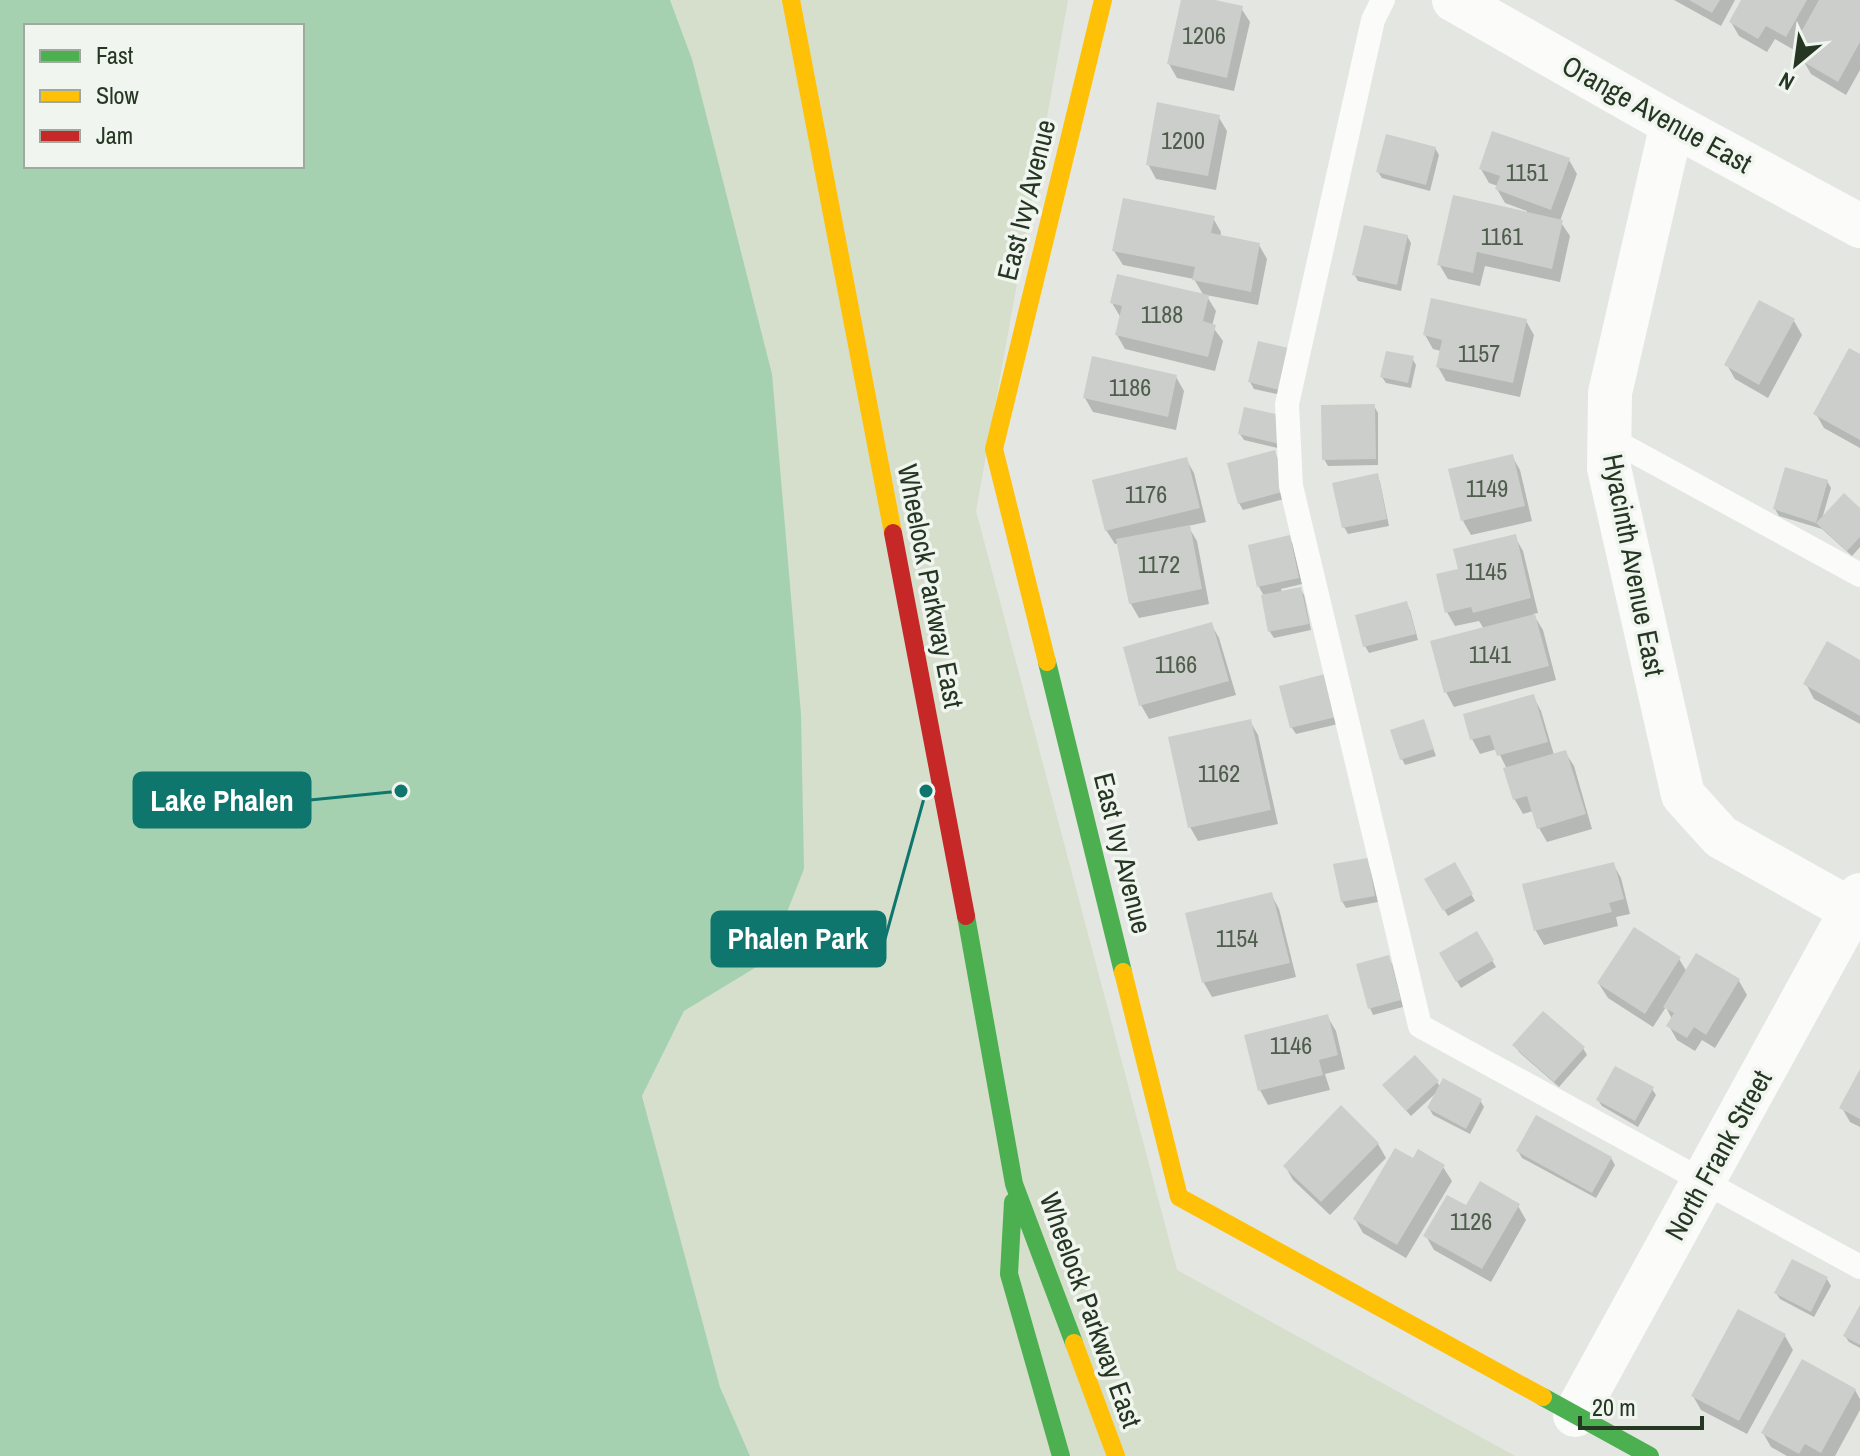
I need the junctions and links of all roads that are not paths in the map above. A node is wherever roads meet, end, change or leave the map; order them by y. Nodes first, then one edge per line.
1 (791, 0) edge
2 (1103, 0) edge
3 (1383, 0) edge
4 (1454, 0) edge
5 (1672, 124) junction
6 (1860, 226) edge
7 (1609, 438) junction
8 (1860, 575) edge
9 (1857, 907) edge
10 (1703, 1182) junction
11 (1014, 1184) junction
12 (1860, 1267) edge
13 (1575, 1415) junction
14 (1061, 1456) edge
15 (1116, 1456) edge
16 (1650, 1456) edge

1 - 11 street, Wheelock Parkway East
2 - 13 street, East Ivy Avenue
3 - 10 lane
4 - 5 street, Orange Avenue East
5 - 6 street, Orange Avenue East
5 - 7 street, Hyacinth Avenue East
7 - 8 lane
7 - 9 street, Hyacinth Avenue East
9 - 10 street, North Frank Street
10 - 12 lane
10 - 13 street, North Frank Street
11 - 14 street, Wheelock Parkway East
11 - 15 street, Wheelock Parkway East
13 - 16 street, East Ivy Avenue

